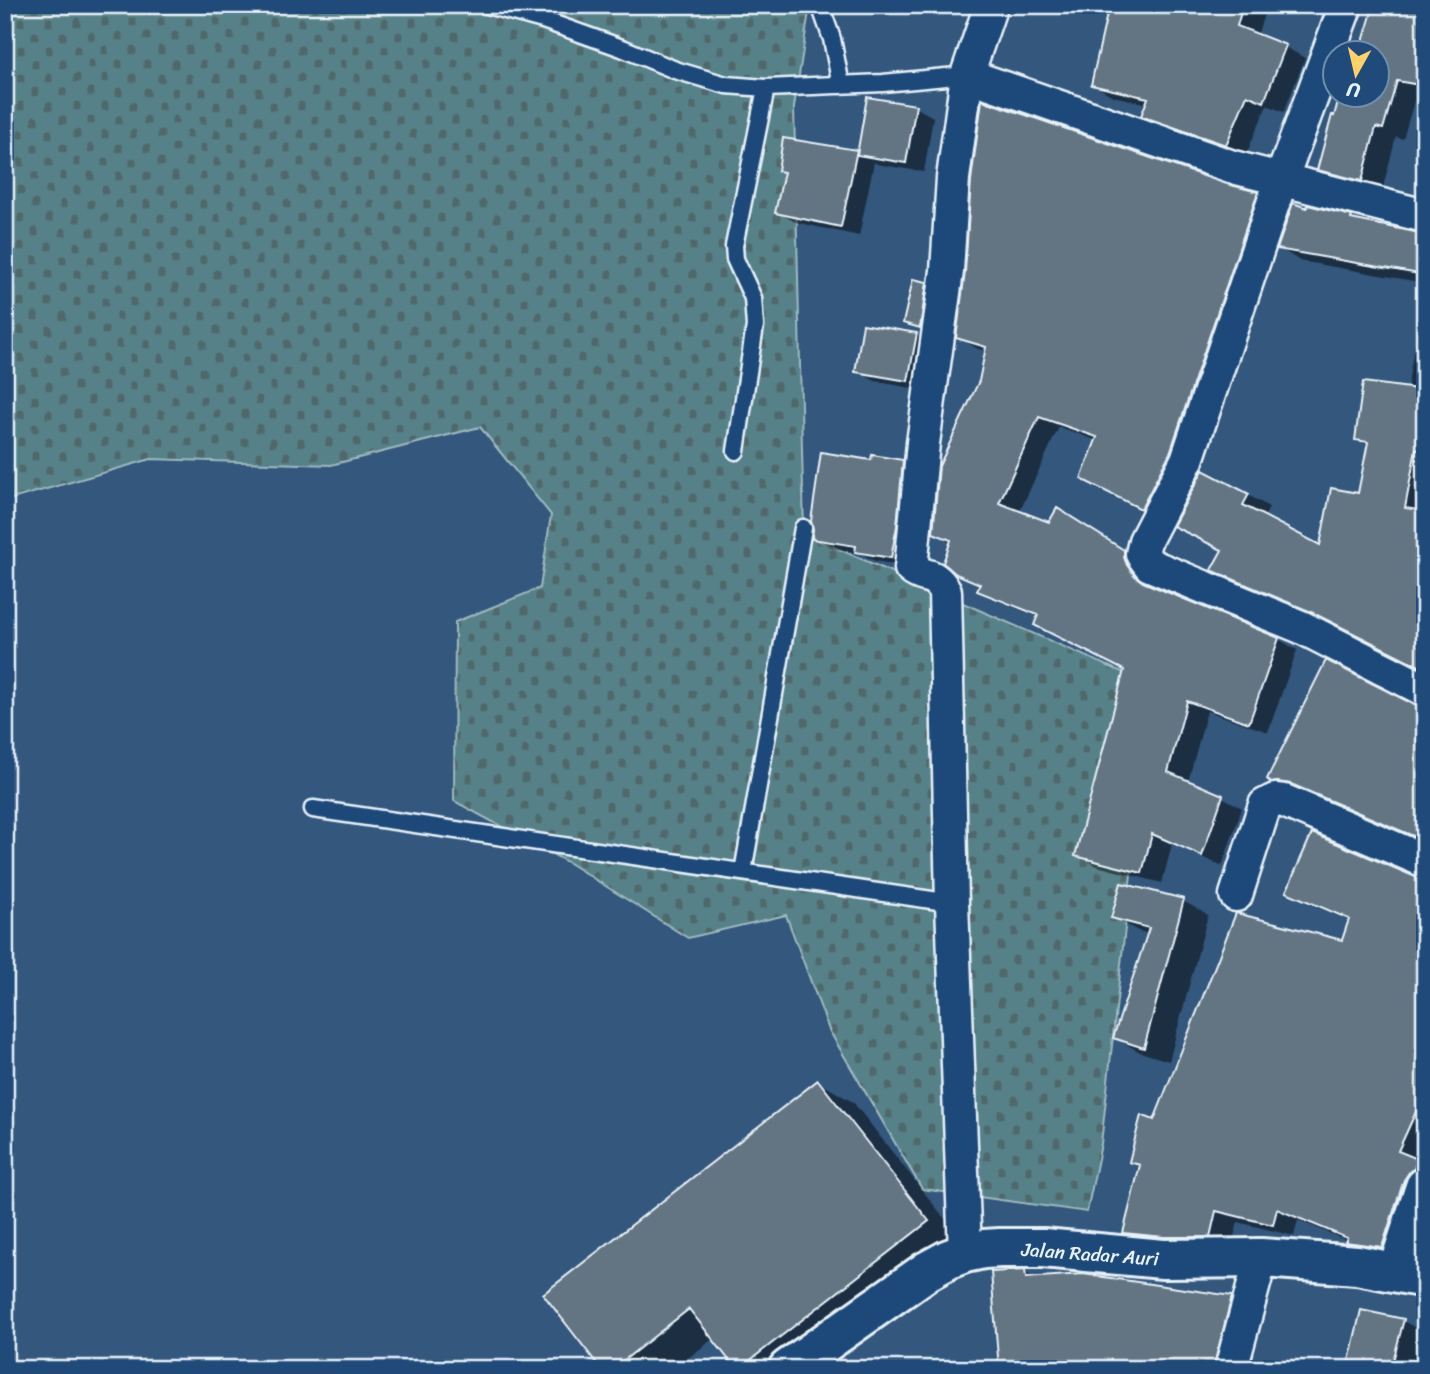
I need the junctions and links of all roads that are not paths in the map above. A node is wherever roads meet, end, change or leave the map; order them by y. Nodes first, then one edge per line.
1 (487, 5) edge
2 (820, 5) edge
3 (991, 5) edge
4 (1346, 5) edge
5 (967, 75) junction
6 (841, 85) junction
7 (766, 88) junction
8 (1281, 180) junction
9 (1425, 216) edge
10 (736, 451) dead end
11 (803, 528) dead end
12 (1425, 690) edge
13 (313, 809) dead end
14 (1425, 861) edge
15 (743, 872) junction
16 (1236, 895) dead end
17 (953, 903) junction
18 (1425, 1187) edge
19 (965, 1254) junction
20 (1261, 1258) junction
21 (1411, 1275) edge
22 (788, 1369) edge
23 (1231, 1369) edge

1 - 7 lane
2 - 6 lane
3 - 5 street
4 - 8 street
5 - 6 lane
5 - 8 street
5 - 17 street
6 - 7 lane
7 - 10 lane
8 - 9 street
8 - 12 street
11 - 15 lane
13 - 15 lane
14 - 16 street
15 - 17 lane
17 - 19 street
18 - 21 main road
19 - 20 main road, Jalan Radar Auri
19 - 22 main road, Jalan Radar Auri
20 - 21 main road, Jalan Radar Auri
20 - 23 street

